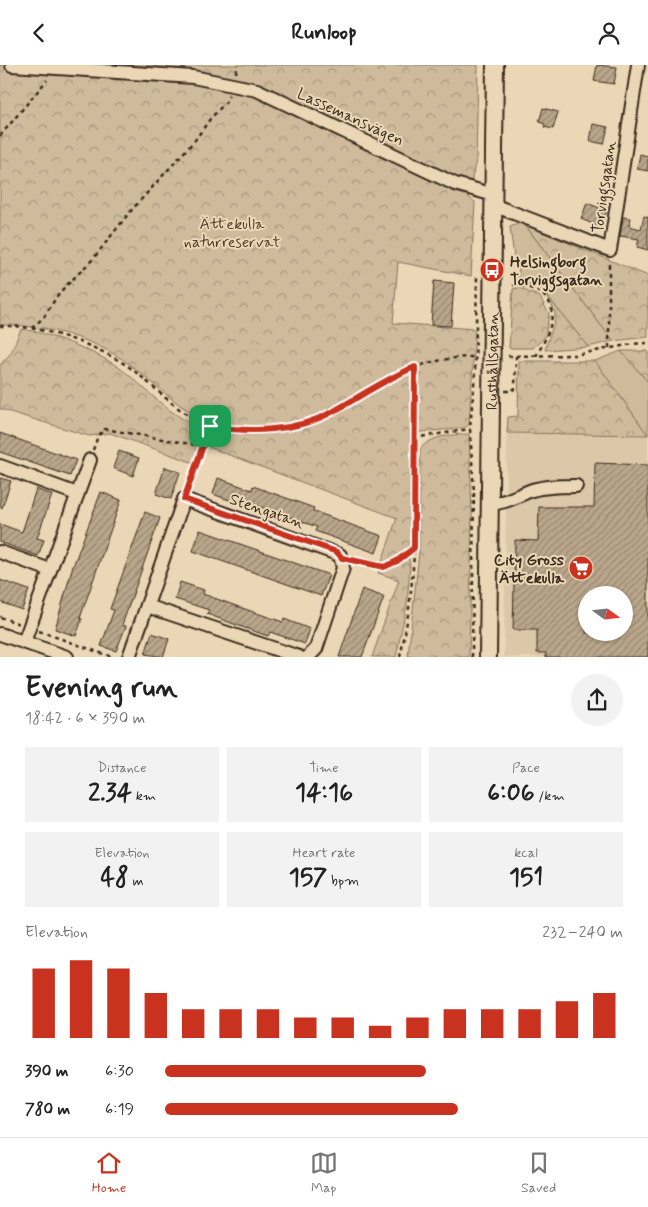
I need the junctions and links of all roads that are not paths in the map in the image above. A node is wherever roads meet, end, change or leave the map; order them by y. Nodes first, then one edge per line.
1 (12, 65) edge
2 (495, 65) edge
3 (638, 65) edge
4 (493, 200) junction
5 (90, 460) road end
6 (0, 465) edge
7 (576, 486) dead end
8 (77, 494) junction
9 (489, 504) junction
10 (0, 552) edge
11 (50, 570) junction
12 (147, 606) junction
13 (0, 634) edge
14 (24, 642) junction
15 (67, 657) edge
16 (129, 657) edge
17 (298, 657) edge
18 (308, 657) edge
19 (488, 657) edge

1 - 4 street, Lassemansvägen
2 - 4 main road, Rusthållsgatan
3 - 4 street, Torviggsgatan
4 - 9 main road, Rusthållsgatan
5 - 8 street
6 - 8 street
7 - 9 street
8 - 11 street
9 - 19 main road, Rusthållsgatan
10 - 11 street
11 - 14 street
12 - 16 street
12 - 17 street
12 - 18 street, Stengatan
13 - 14 street
14 - 15 street

